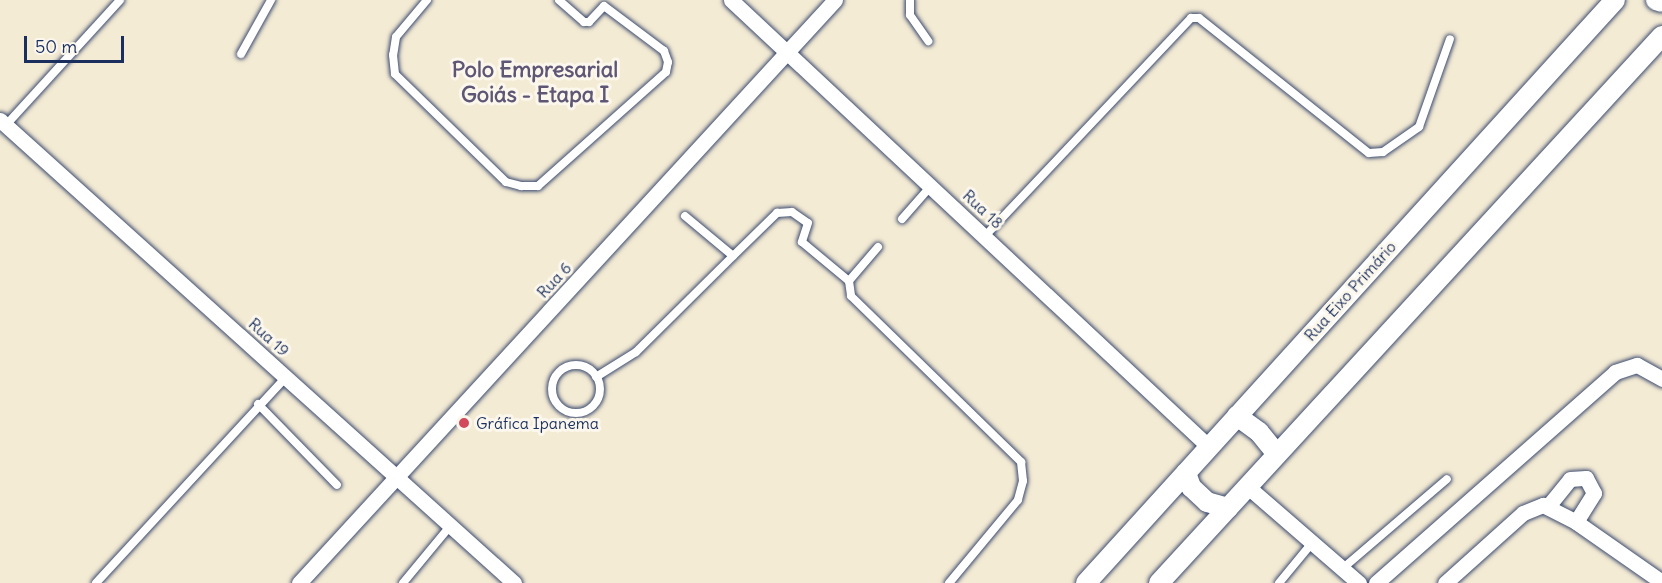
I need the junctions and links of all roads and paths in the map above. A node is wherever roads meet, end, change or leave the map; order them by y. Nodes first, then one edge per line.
1 (120, 0) edge
2 (271, 0) edge
3 (428, 0) edge
4 (559, 0) edge
5 (731, 0) edge
6 (835, 0) edge
7 (910, 0) edge
8 (1615, 0) edge
9 (1656, 0) edge
10 (1662, 2) edge
11 (1662, 36) edge
12 (1450, 39) dead end
13 (928, 41) dead end
14 (788, 51) junction
15 (241, 54) dead end
16 (3, 122) edge
17 (932, 185) junction
18 (685, 216) dead end
19 (902, 219) dead end
20 (986, 236) junction
21 (878, 247) dead end
22 (733, 256) junction
23 (849, 281) junction
24 (286, 377) junction
25 (596, 377) junction
26 (1662, 379) edge
27 (258, 404) junction
28 (1237, 416) junction
29 (1208, 446) junction
30 (1277, 454) junction
31 (1186, 473) junction
32 (397, 477) junction
33 (1447, 479) dead end
34 (337, 485) dead end
35 (1248, 487) junction
36 (1549, 505) junction
37 (1228, 508) junction
38 (1575, 522) junction
39 (450, 525) junction
40 (1312, 543) junction
41 (1342, 569) junction
42 (1455, 580) edge
43 (1662, 582) edge
44 (96, 583) edge
45 (299, 583) edge
46 (403, 583) edge
47 (514, 583) edge
48 (949, 583) edge
49 (1086, 583) edge
50 (1160, 583) edge
51 (1279, 583) edge
52 (1359, 583) edge
53 (1376, 583) edge

1 - 16 lane
2 - 15 lane
3 - 4 lane
5 - 14 street, Rua 18
6 - 14 street, Rua 6
7 - 13 lane
8 - 28 street, Rua Eixo Primário
9 - 10 street
11 - 30 street
12 - 20 lane
14 - 17 street, Rua 18
14 - 32 street, Rua 6
16 - 24 street, Rua 19
17 - 19 lane
17 - 20 street, Rua 18
18 - 22 lane
20 - 29 street, Rua 18
21 - 23 lane
22 - 23 lane
22 - 25 lane
23 - 48 lane
24 - 27 lane
24 - 32 street, Rua 19
25 - 25 lane
26 - 53 street
27 - 34 lane
27 - 44 lane
28 - 29 street, Rua Eixo Primário
28 - 30 street
29 - 31 street, Rua Eixo Primário
30 - 35 street
31 - 37 street
31 - 49 street, Rua Eixo Primário
32 - 39 street, Rua 19
32 - 45 street, Rua 6
33 - 41 lane
35 - 37 street
35 - 40 street
36 - 38 street
36 - 38 street
36 - 42 street
37 - 50 street
38 - 43 street
39 - 46 lane
39 - 47 street, Rua 19
40 - 41 street
40 - 51 lane
41 - 52 street

